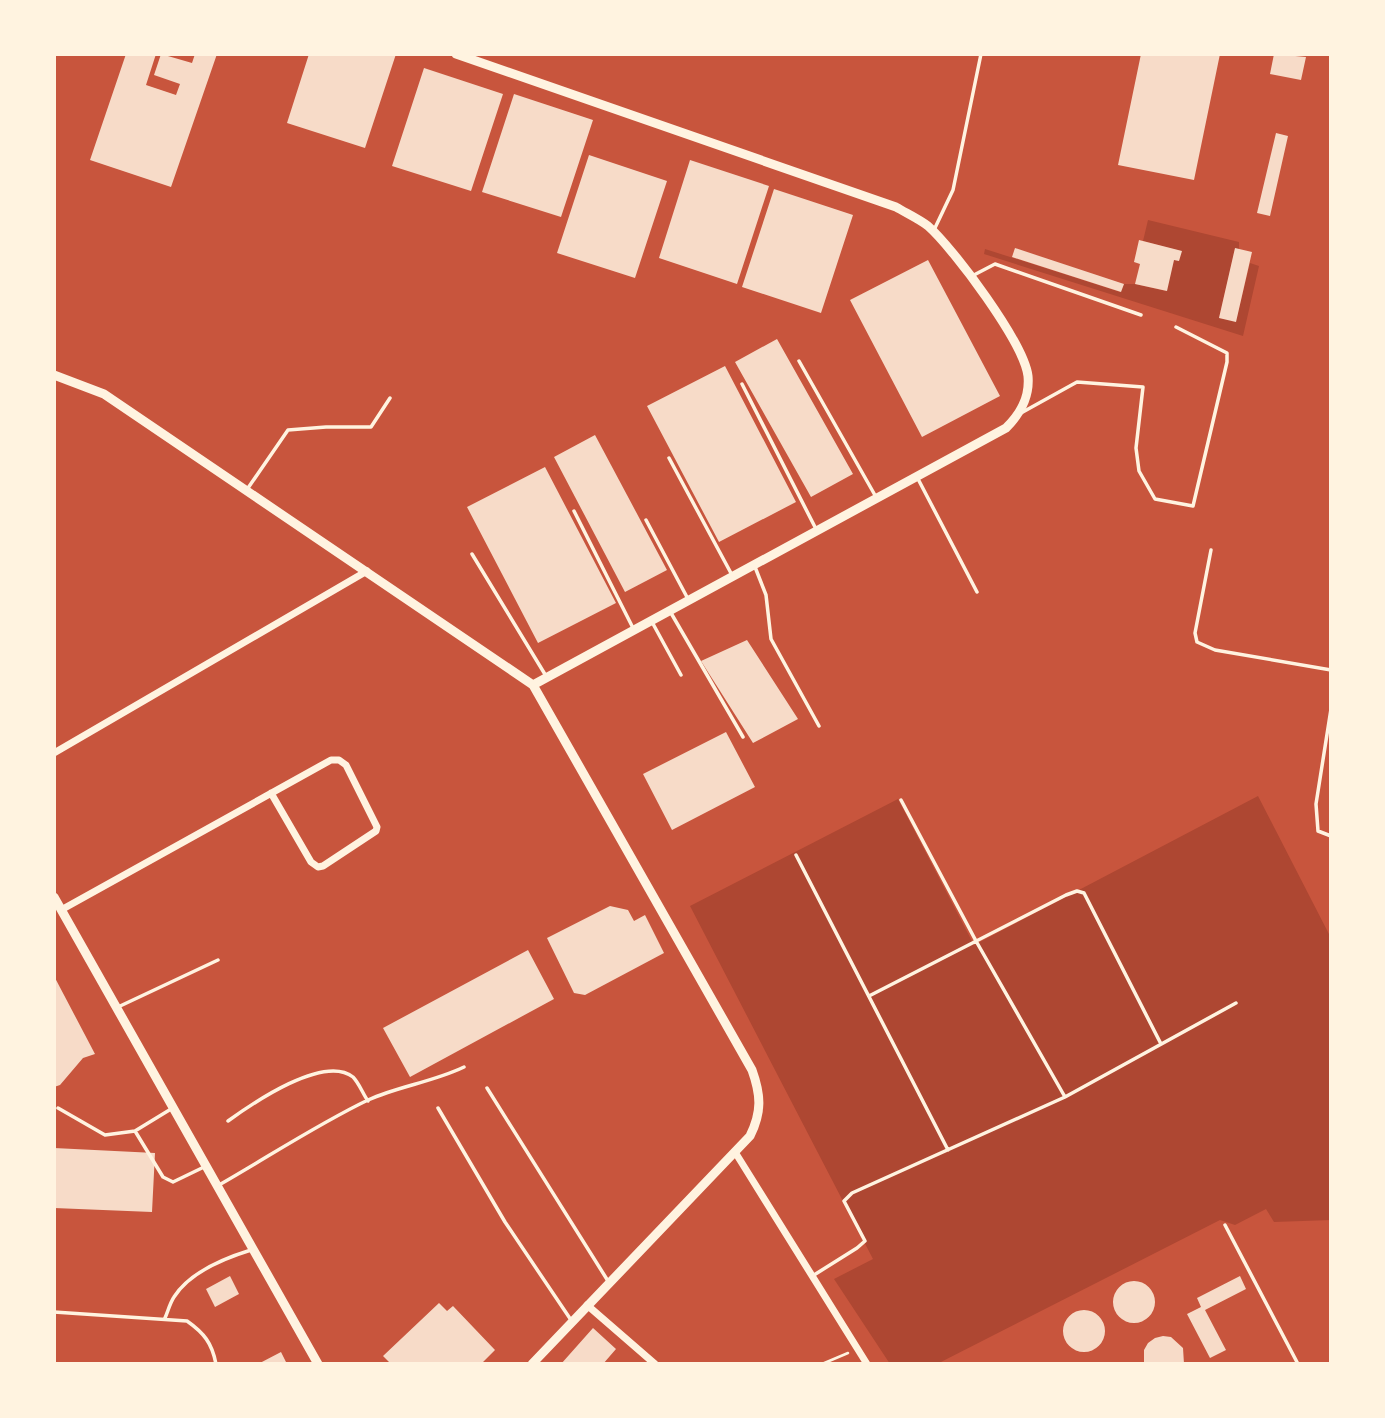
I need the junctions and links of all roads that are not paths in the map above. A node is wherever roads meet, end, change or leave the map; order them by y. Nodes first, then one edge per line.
1 (456, 54) edge
2 (981, 54) edge
3 (933, 232) junction
4 (970, 277) junction
5 (1141, 315) dead end
6 (1176, 327) dead end
7 (799, 361) dead end
8 (54, 375) edge
9 (742, 384) dead end
10 (390, 398) dead end
11 (1020, 414) junction
12 (669, 458) dead end
13 (917, 477) junction
14 (246, 490) junction
15 (877, 498) junction
16 (574, 511) dead end
17 (646, 520) dead end
18 (817, 531) junction
19 (1211, 550) dead end
20 (472, 554) dead end
21 (754, 565) junction
22 (367, 571) junction
23 (733, 577) junction
24 (977, 592) dead end
25 (689, 601) junction
26 (670, 611) junction
27 (652, 621) junction
28 (634, 630) junction
29 (1331, 670) edge
30 (681, 675) dead end
31 (547, 678) junction
32 (533, 685) junction
33 (1331, 709) edge
34 (819, 726) dead end
35 (743, 737) dead end
36 (54, 753) edge
37 (271, 793) junction
38 (901, 800) dead end
39 (1331, 836) edge
40 (796, 855) dead end
41 (54, 897) edge
42 (61, 910) junction
43 (976, 941) junction
44 (218, 960) dead end
45 (869, 996) junction
46 (1236, 1003) dead end
47 (116, 1007) junction
48 (1161, 1044) junction
49 (464, 1067) dead end
50 (486, 1088) dead end
51 (1065, 1097) junction
52 (368, 1101) junction
53 (58, 1108) dead end
54 (173, 1108) junction
55 (438, 1108) dead end
56 (228, 1121) dead end
57 (135, 1130) junction
58 (948, 1150) junction
59 (735, 1152) junction
60 (206, 1166) junction
61 (217, 1186) junction
62 (1225, 1225) dead end
63 (253, 1249) junction
64 (812, 1276) junction
65 (609, 1283) junction
66 (587, 1306) junction
67 (54, 1312) edge
68 (164, 1319) junction
69 (572, 1321) junction
70 (216, 1364) edge
71 (318, 1364) edge
72 (532, 1364) edge
73 (654, 1364) edge
74 (867, 1364) edge
75 (1298, 1364) edge

1 - 3 street
2 - 3 lane
3 - 4 street
4 - 5 lane
4 - 11 street
6 - 11 lane
7 - 15 lane
8 - 14 street
9 - 18 lane
10 - 14 lane
11 - 13 street
12 - 23 lane
13 - 15 street
13 - 24 lane
14 - 22 street
15 - 18 street
16 - 28 lane
17 - 25 lane
18 - 21 street
19 - 29 lane
20 - 31 lane
21 - 23 street
21 - 34 lane
22 - 32 street
22 - 36 street
23 - 25 street
25 - 26 street
26 - 27 street
26 - 35 lane
27 - 28 street
27 - 30 lane
28 - 31 street
31 - 32 street
32 - 59 street
33 - 39 lane
37 - 37 street
37 - 42 street
38 - 43 lane
40 - 45 lane
41 - 42 street
42 - 47 street
43 - 45 lane
43 - 48 lane
43 - 51 lane
44 - 47 lane
45 - 58 lane
46 - 48 lane
47 - 54 street
48 - 51 lane
49 - 52 lane
50 - 65 lane
51 - 58 lane
52 - 56 lane
52 - 61 lane
53 - 57 lane
54 - 57 lane
54 - 60 street
55 - 69 lane
57 - 60 lane
58 - 64 lane
59 - 64 street
59 - 65 street
60 - 61 street
61 - 63 street
62 - 75 lane
63 - 68 lane
63 - 71 street
64 - 74 street
65 - 66 street
66 - 69 street
66 - 73 street
67 - 68 lane
68 - 70 lane
69 - 72 street

